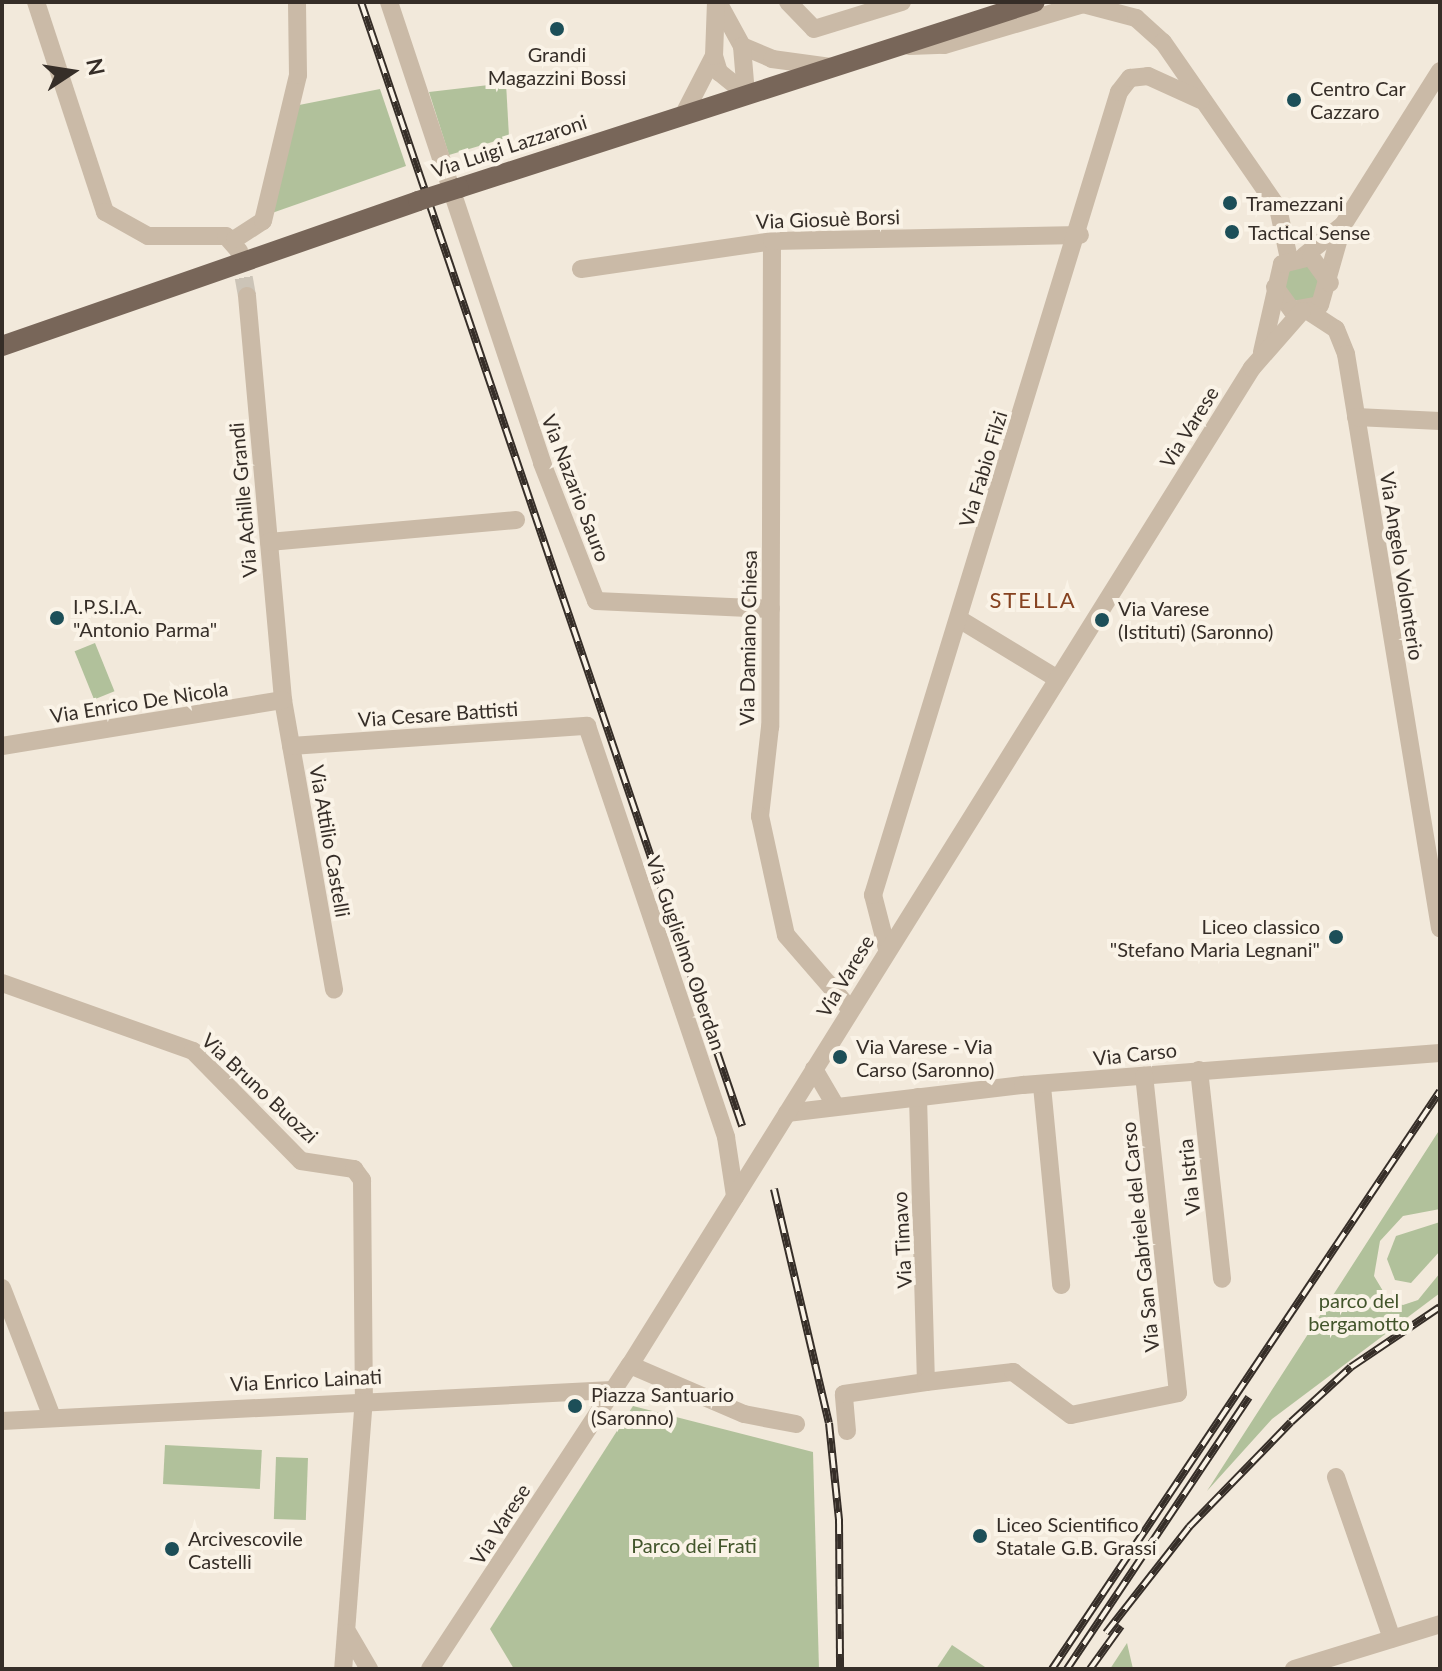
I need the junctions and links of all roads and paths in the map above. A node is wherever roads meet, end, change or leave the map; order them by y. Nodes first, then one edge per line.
1 (36, 2) edge
2 (297, 2) edge
3 (389, 2) edge
4 (717, 2) edge
5 (788, 2) edge
6 (902, 2) edge
7 (1035, 2) edge
8 (742, 46) junction
9 (895, 47) junction
10 (714, 56) junction
11 (832, 67) junction
12 (1440, 71) edge
13 (746, 94) junction
14 (1201, 100) junction
15 (684, 114) junction
16 (1343, 225) junction
17 (1080, 235) junction
18 (772, 241) junction
19 (1296, 257) junction
20 (581, 269) dead end
21 (1330, 285) junction
22 (1275, 287) junction
23 (247, 296) tunnel mouth
24 (1305, 311) junction
25 (2, 346) edge
26 (1346, 354) junction
27 (1262, 355) junction
28 (1356, 417) junction
29 (1440, 421) edge
30 (516, 520) dead end
31 (269, 542) junction
32 (771, 609) junction
33 (959, 619) junction
34 (1056, 678) junction
35 (283, 700) junction
36 (587, 726) joint
37 (2, 746) edge
38 (291, 746) junction
39 (1440, 928) edge
40 (887, 949) junction
41 (2, 983) edge
42 (334, 990) dead end
43 (850, 1009) junction
44 (1440, 1053) edge
45 (814, 1069) junction
46 (1199, 1070) junction
47 (1144, 1076) junction
48 (1042, 1086) junction
49 (918, 1097) junction
50 (835, 1105) junction
51 (787, 1113) junction
52 (735, 1196) junction
53 (1222, 1279) dead end
54 (1061, 1285) dead end
55 (2, 1288) edge
56 (630, 1365) junction
57 (926, 1382) junction
58 (612, 1390) junction
59 (364, 1398) junction
60 (52, 1417) junction
61 (2, 1421) edge
62 (796, 1424) dead end
63 (847, 1431) dead end
64 (1336, 1477) dead end
65 (1440, 1624) edge
66 (348, 1633) junction
67 (1392, 1639) junction
68 (343, 1669) edge
69 (369, 1669) edge
70 (430, 1669) edge
71 (1294, 1669) edge

1 - 2 street
3 - 32 street, Via Nazario Sauro
4 - 8 street
4 - 10 street
5 - 6 street
7 - 9 main road, Via Luigi Lazzaroni
8 - 11 street
8 - 13 street
9 - 11 main road, Via Luigi Lazzaroni
9 - 14 street
10 - 13 street
10 - 15 street
11 - 13 main road, Via Luigi Lazzaroni
12 - 16 street
13 - 15 main road, Via Luigi Lazzaroni
14 - 17 street, Via Fabio Filzi
14 - 19 street
15 - 25 main road, Via Luigi Lazzaroni, bridge
16 - 19 street
16 - 21 street
17 - 18 street, Via Giosuè Borsi
17 - 33 street, Via Fabio Filzi
18 - 20 street, Via Giosuè Borsi
18 - 32 street, Via Damiano Chiesa
19 - 21 street
19 - 22 street
21 - 24 street
21 - 26 street, Via Angelo Volonterio
22 - 24 street
22 - 27 street
23 - 31 street, Via Achille Grandi
24 - 26 street, Via Angelo Volonterio
24 - 27 street, Via Varese
26 - 28 street, Via Angelo Volonterio
27 - 34 street, Via Varese
28 - 29 street
28 - 39 street, Via Angelo Volonterio
30 - 31 street
31 - 35 street, Via Achille Grandi
32 - 43 street, Via Damiano Chiesa
33 - 34 street
33 - 40 street, Via Fabio Filzi
34 - 40 street, Via Varese
35 - 37 street, Via Enrico De Nicola
35 - 38 street, Via Attilio Castelli
36 - 38 street, Via Cesare Battisti
36 - 52 street, Via Guglielmo Oberdan
38 - 42 street, Via Attilio Castelli
40 - 43 street, Via Varese
41 - 59 street, Via Bruno Buozzi
43 - 45 street, Via Varese
44 - 46 street, Via Carso
45 - 50 street
45 - 51 street, Via Varese
46 - 47 street, Via Carso
46 - 53 street, Via Istria
47 - 48 street, Via Carso
47 - 57 street, Via San Gabriele del Carso
48 - 49 street, Via Carso
48 - 54 street
49 - 50 street, Via Carso
49 - 57 street, Via Timavo
50 - 51 street, Via Carso
51 - 52 street, Via Varese
52 - 56 street, Via Varese
55 - 60 street
56 - 58 street, Via Varese
56 - 62 street
57 - 63 street
58 - 59 street, Via Enrico Lainati
58 - 70 street, Via Varese
59 - 60 street, Via Enrico Lainati
59 - 66 street
60 - 61 street, Via Enrico Lainati
64 - 67 street
65 - 67 street
66 - 68 street
66 - 69 street
67 - 71 street

